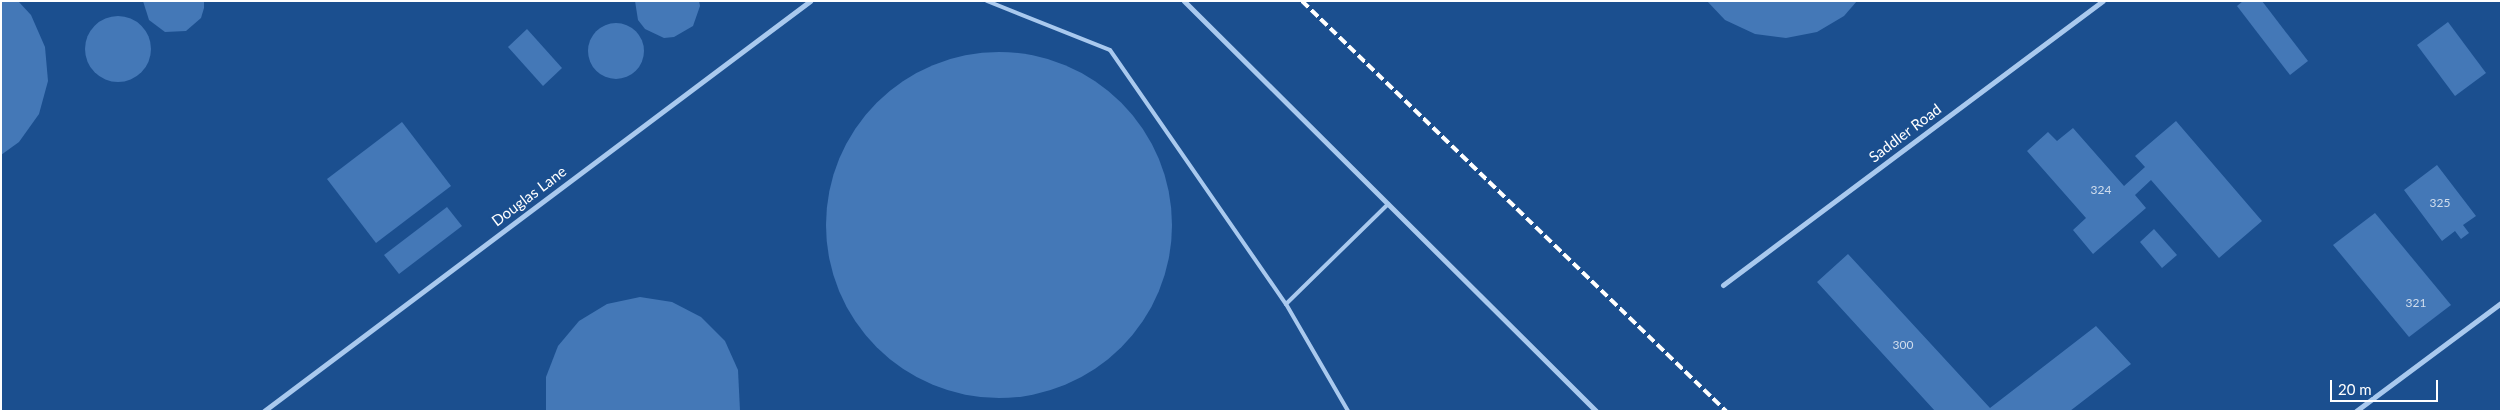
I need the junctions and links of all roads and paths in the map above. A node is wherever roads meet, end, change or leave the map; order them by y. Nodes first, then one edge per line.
1 (810, 1) edge
2 (987, 1) edge
3 (1184, 1) edge
4 (2102, 1) edge
5 (1388, 204) junction
6 (1723, 285) dead end
7 (2501, 303) edge
8 (1286, 304) junction
9 (264, 411) edge
10 (1348, 411) edge
11 (1596, 411) edge
12 (2356, 411) edge

1 - 9 street, Douglas Lane
2 - 8 lane
3 - 5 street
4 - 6 street, Saddler Road
5 - 8 lane
5 - 11 street
7 - 12 street
8 - 10 lane

